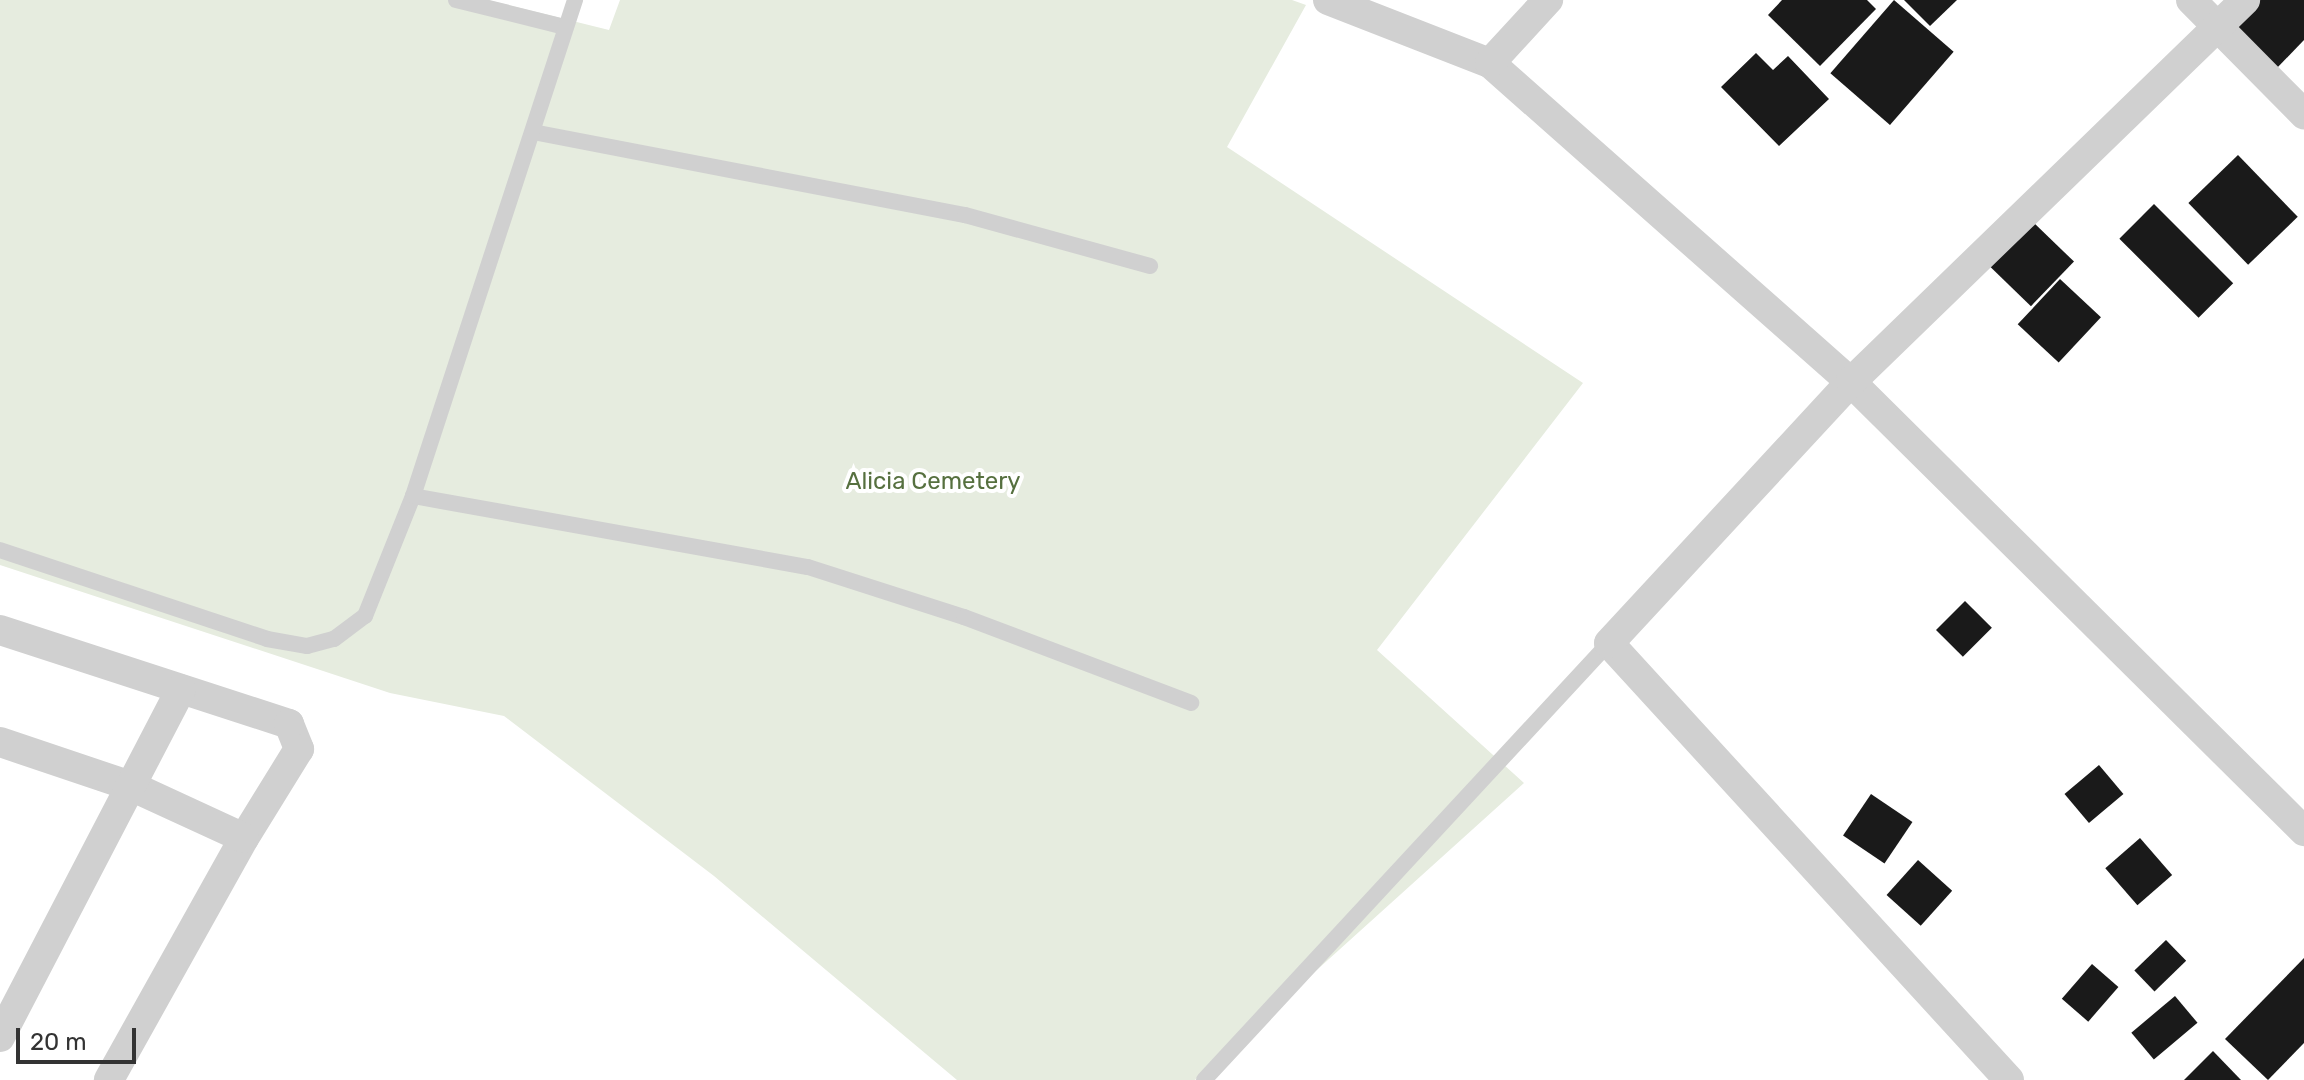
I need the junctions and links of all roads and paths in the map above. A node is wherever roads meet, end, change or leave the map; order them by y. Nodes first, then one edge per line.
1 (456, 0) edge
2 (575, 0) edge
3 (1328, 0) edge
4 (1548, 0) edge
5 (2191, 0) edge
6 (2245, 0) edge
7 (565, 27) junction
8 (2218, 27) junction
9 (1490, 63) junction
10 (2304, 114) edge
11 (533, 132) junction
12 (1150, 266) dead end
13 (1851, 382) junction
14 (413, 496) junction
15 (0, 550) edge
16 (0, 630) edge
17 (1609, 643) junction
18 (181, 689) junction
19 (1191, 703) dead end
20 (0, 742) edge
21 (131, 786) junction
22 (2304, 831) edge
23 (244, 838) junction
24 (0, 1037) edge
25 (109, 1080) edge
26 (1204, 1080) edge
27 (2009, 1080) edge

1 - 7 lane
2 - 7 lane
3 - 9 street
4 - 9 street
5 - 8 street
6 - 8 street
7 - 11 lane
8 - 10 street
8 - 13 street
9 - 13 street
11 - 12 lane
11 - 14 lane
13 - 17 street
13 - 22 street
14 - 15 lane
14 - 19 lane
16 - 18 street
17 - 26 lane
17 - 27 street
18 - 21 street
18 - 23 street
20 - 21 street
21 - 23 street
21 - 24 street
23 - 25 street

